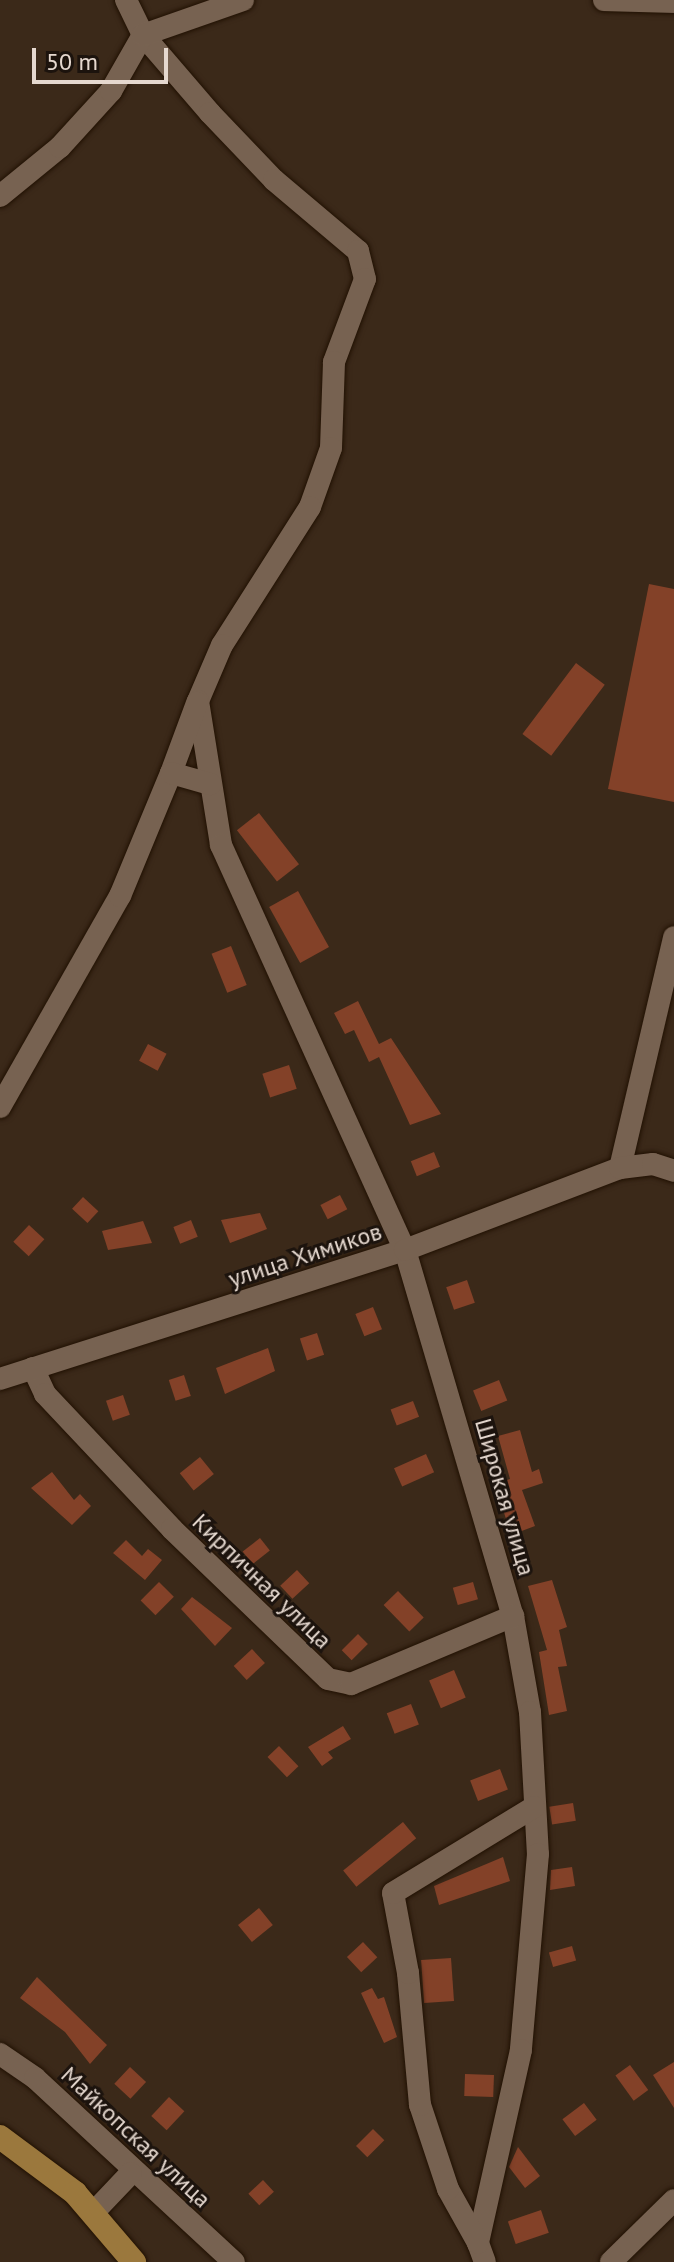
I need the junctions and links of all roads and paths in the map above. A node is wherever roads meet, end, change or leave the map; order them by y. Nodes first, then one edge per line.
1 (126, 0) edge
2 (243, 0) edge
3 (604, 0) edge
4 (674, 2) edge
5 (143, 35) junction
6 (0, 196) edge
7 (198, 701) junction
8 (171, 773) junction
9 (210, 784) junction
10 (674, 937) edge
11 (0, 1107) edge
12 (620, 1168) junction
13 (674, 1171) edge
14 (405, 1250) junction
15 (33, 1368) junction
16 (0, 1379) edge
17 (513, 1616) junction
18 (534, 1807) junction
19 (0, 2054) edge
20 (0, 2137) edge
21 (131, 2173) junction
22 (674, 2200) edge
23 (93, 2213) junction
24 (482, 2252) edge
25 (134, 2262) edge
26 (234, 2262) edge
27 (611, 2262) edge

1 - 5 street
2 - 5 street
3 - 4 street
5 - 6 street
5 - 7 street
7 - 8 street
7 - 9 street, Широкая улица
8 - 9 street
8 - 11 street
9 - 14 street, Широкая улица
10 - 12 street
12 - 13 street, улица Химиков
12 - 14 street, улица Химиков
14 - 15 street, улица Химиков
14 - 17 street, Широкая улица
15 - 16 street, улица Химиков
15 - 17 street, Кирпичная улица
17 - 18 street, Широкая улица
18 - 24 street, Широкая улица
18 - 24 street
19 - 21 street, Майкопская улица
20 - 23 main road
21 - 23 street
21 - 26 street, Майкопская улица
22 - 27 street
23 - 25 main road

